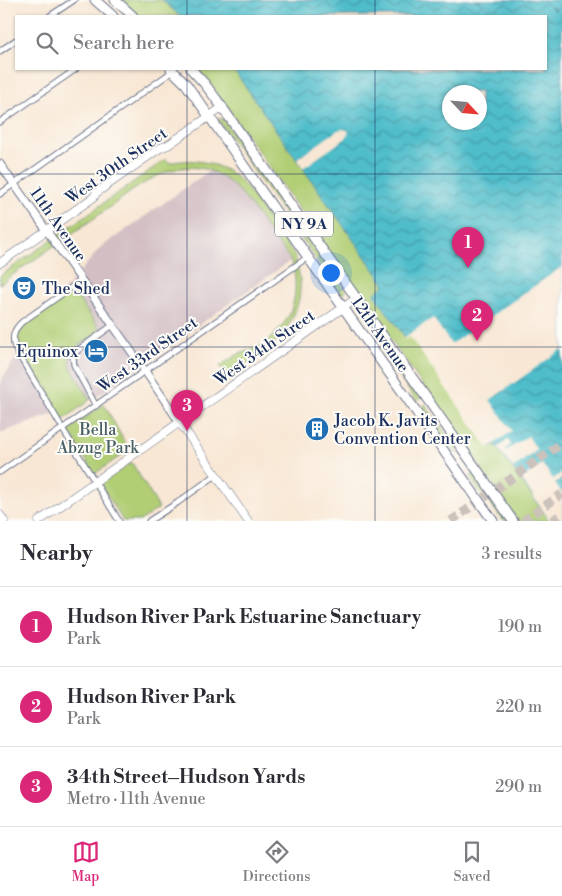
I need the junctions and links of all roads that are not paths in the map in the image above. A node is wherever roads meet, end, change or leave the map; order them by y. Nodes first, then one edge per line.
1 (74, 0) edge
2 (95, 0) edge
3 (115, 0) edge
4 (52, 15) edge
5 (112, 15) edge
6 (132, 15) edge
7 (15, 41) edge
8 (0, 51) edge
9 (75, 70) edge
10 (173, 70) edge
11 (192, 70) edge
12 (223, 107) junction
13 (210, 117) junction
14 (0, 122) edge
15 (0, 164) edge
16 (14, 184) junction
17 (0, 194) edge
18 (46, 231) junction
19 (308, 257) junction
20 (0, 263) edge
21 (82, 280) junction
22 (357, 298) junction
23 (344, 307) junction
24 (113, 325) junction
25 (145, 371) junction
26 (427, 398) junction
27 (96, 406) junction
28 (417, 412) junction
29 (180, 422) junction
30 (61, 426) junction
31 (467, 455) junction
32 (450, 459) junction
33 (0, 472) edge
34 (216, 475) junction
35 (95, 481) junction
36 (0, 515) edge
37 (157, 519) edge
38 (4, 521) edge
39 (39, 521) edge
40 (119, 521) edge
41 (149, 521) edge
42 (247, 521) edge
43 (494, 521) edge
44 (513, 521) edge

1 - 4 street
2 - 5 highway
3 - 6 highway
7 - 8 street
9 - 14 street
10 - 13 highway, 12th Avenue / NY 9A
10 - 16 street
11 - 12 highway, 12th Avenue / NY 9A
12 - 13 main road, West 30th Street
12 - 22 highway, 12th Avenue / NY 9A
13 - 18 main road, West 30th Street
13 - 19 highway, 12th Avenue / NY 9A
15 - 16 main road, 11th Avenue
16 - 17 street
16 - 18 main road, 11th Avenue
18 - 20 main road, West 30th Street
18 - 21 main road, 11th Avenue
19 - 23 highway, 12th Avenue / NY 9A
19 - 25 street, West 33rd Street
21 - 24 main road, 11th Avenue
21 - 30 street
22 - 23 main road, West 34th Street
22 - 26 highway, 12th Avenue / NY 9A
23 - 28 highway, 12th Avenue / NY 9A
23 - 29 main road, West 34th Street
24 - 25 main road, 11th Avenue
24 - 27 street
25 - 27 street, West 33rd Street
25 - 29 main road, 11th Avenue
26 - 28 highway
26 - 31 highway, 12th Avenue / NY 9A
27 - 30 street, West 33rd Street
28 - 32 highway, 12th Avenue / NY 9A
29 - 34 main road, 11th Avenue
29 - 35 main road, West 34th Street
30 - 33 street, West 33rd Street
30 - 35 street
31 - 32 highway
31 - 44 highway, 12th Avenue / NY 9A
32 - 43 highway, 12th Avenue / NY 9A
34 - 37 street
34 - 42 main road, 11th Avenue
35 - 39 main road, West 34th Street
35 - 40 street
36 - 38 main road
37 - 41 street

